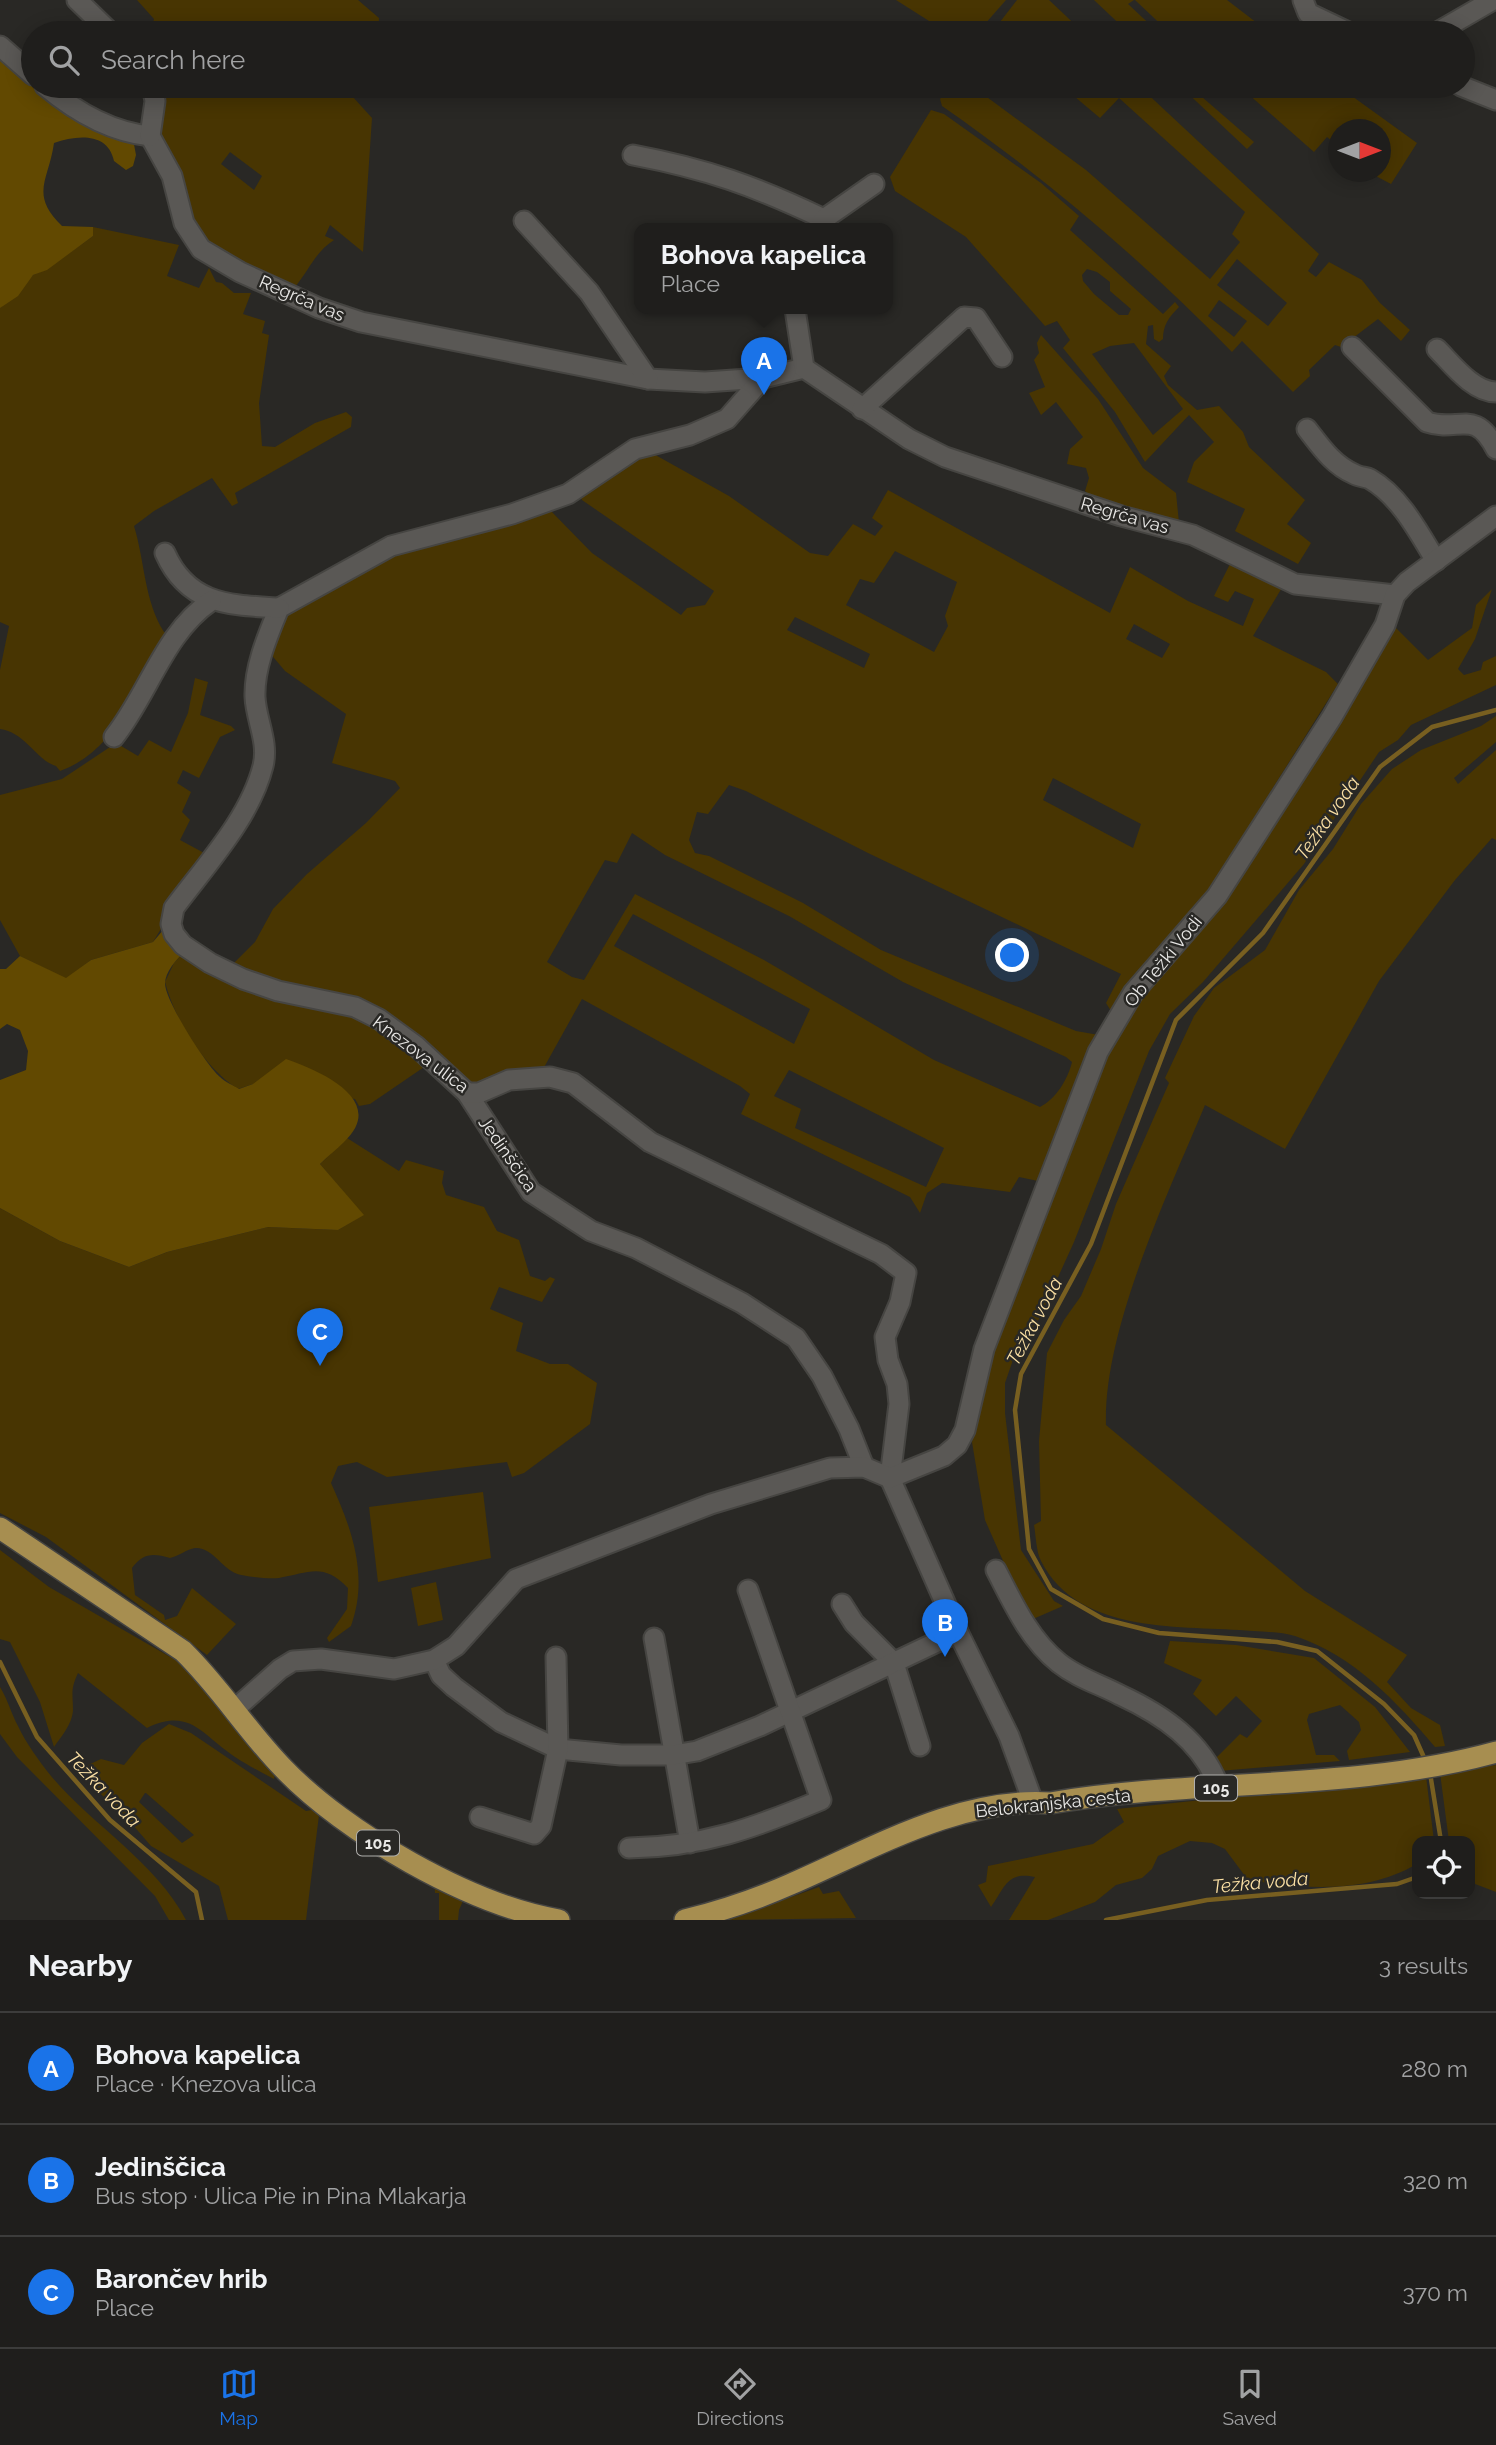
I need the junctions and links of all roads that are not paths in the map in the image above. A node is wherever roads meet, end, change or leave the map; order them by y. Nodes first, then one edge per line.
1 (77, 0) edge
2 (1303, 0) edge
3 (1493, 0) edge
4 (99, 21) edge
5 (1325, 21) edge
6 (1457, 21) edge
7 (0, 46) edge
8 (21, 64) edge
9 (1475, 92) edge
10 (63, 98) edge
11 (154, 98) edge
12 (1496, 100) edge
13 (150, 136) junction
14 (633, 155) dead end
15 (874, 184) dead end
16 (524, 221) dead end
17 (820, 223) edge
18 (823, 223) edge
19 (796, 314) edge
20 (1352, 347) dead end
21 (1437, 349) dead end
22 (1002, 357) dead end
23 (804, 368) junction
24 (763, 378) junction
25 (648, 379) junction
26 (1496, 391) edge
27 (862, 409) junction
28 (1307, 429) dead end
29 (1496, 449) edge
30 (1496, 516) edge
31 (165, 553) dead end
32 (1436, 561) junction
33 (1395, 595) junction
34 (211, 601) junction
35 (279, 608) junction
36 (114, 737) dead end
37 (467, 1093) junction
38 (864, 1467) junction
39 (890, 1478) junction
40 (0, 1528) edge
41 (996, 1570) dead end
42 (748, 1590) dead end
43 (842, 1604) dead end
44 (958, 1632) junction
45 (654, 1638) dead end
46 (556, 1657) dead end
47 (433, 1660) junction
48 (894, 1663) junction
49 (235, 1709) junction
50 (791, 1710) junction
51 (920, 1746) dead end
52 (558, 1749) junction
53 (1496, 1752) edge
54 (673, 1755) junction
55 (1219, 1787) junction
56 (1033, 1802) junction
57 (480, 1817) dead end
58 (690, 1843) junction
59 (629, 1848) dead end
60 (559, 1920) edge
61 (685, 1920) edge

1 - 4 street
2 - 5 street
3 - 6 street
7 - 8 street
9 - 12 street
10 - 13 street
11 - 13 street
13 - 25 street, Regrča vas
14 - 17 street
15 - 18 street
16 - 25 street
19 - 23 street
20 - 29 street
21 - 26 street
22 - 27 street
23 - 24 street, Regrča vas
23 - 27 street, Regrča vas
24 - 25 street, Regrča vas
24 - 35 street
27 - 33 street, Regrča vas
28 - 32 street
30 - 32 street
31 - 34 street
32 - 33 street
33 - 39 street, Ob Težki Vodi
34 - 35 street
34 - 36 street
35 - 37 street, Knezova ulica
37 - 38 street, Jedinščica
37 - 39 street, Knezova ulica
38 - 39 street
38 - 47 street
39 - 44 street
40 - 49 main road, 105
41 - 55 street
42 - 50 street
43 - 48 street
44 - 48 street
44 - 56 street
45 - 54 street
46 - 52 street
47 - 49 street
47 - 52 street
48 - 50 street
48 - 51 street
49 - 60 main road, 105
50 - 54 street
50 - 58 street
52 - 54 street
52 - 57 street
53 - 55 main road, Belokranjska cesta / 105
54 - 58 street
55 - 56 main road, Belokranjska cesta / 105
56 - 61 main road, Belokranjska cesta / 105
58 - 59 street

